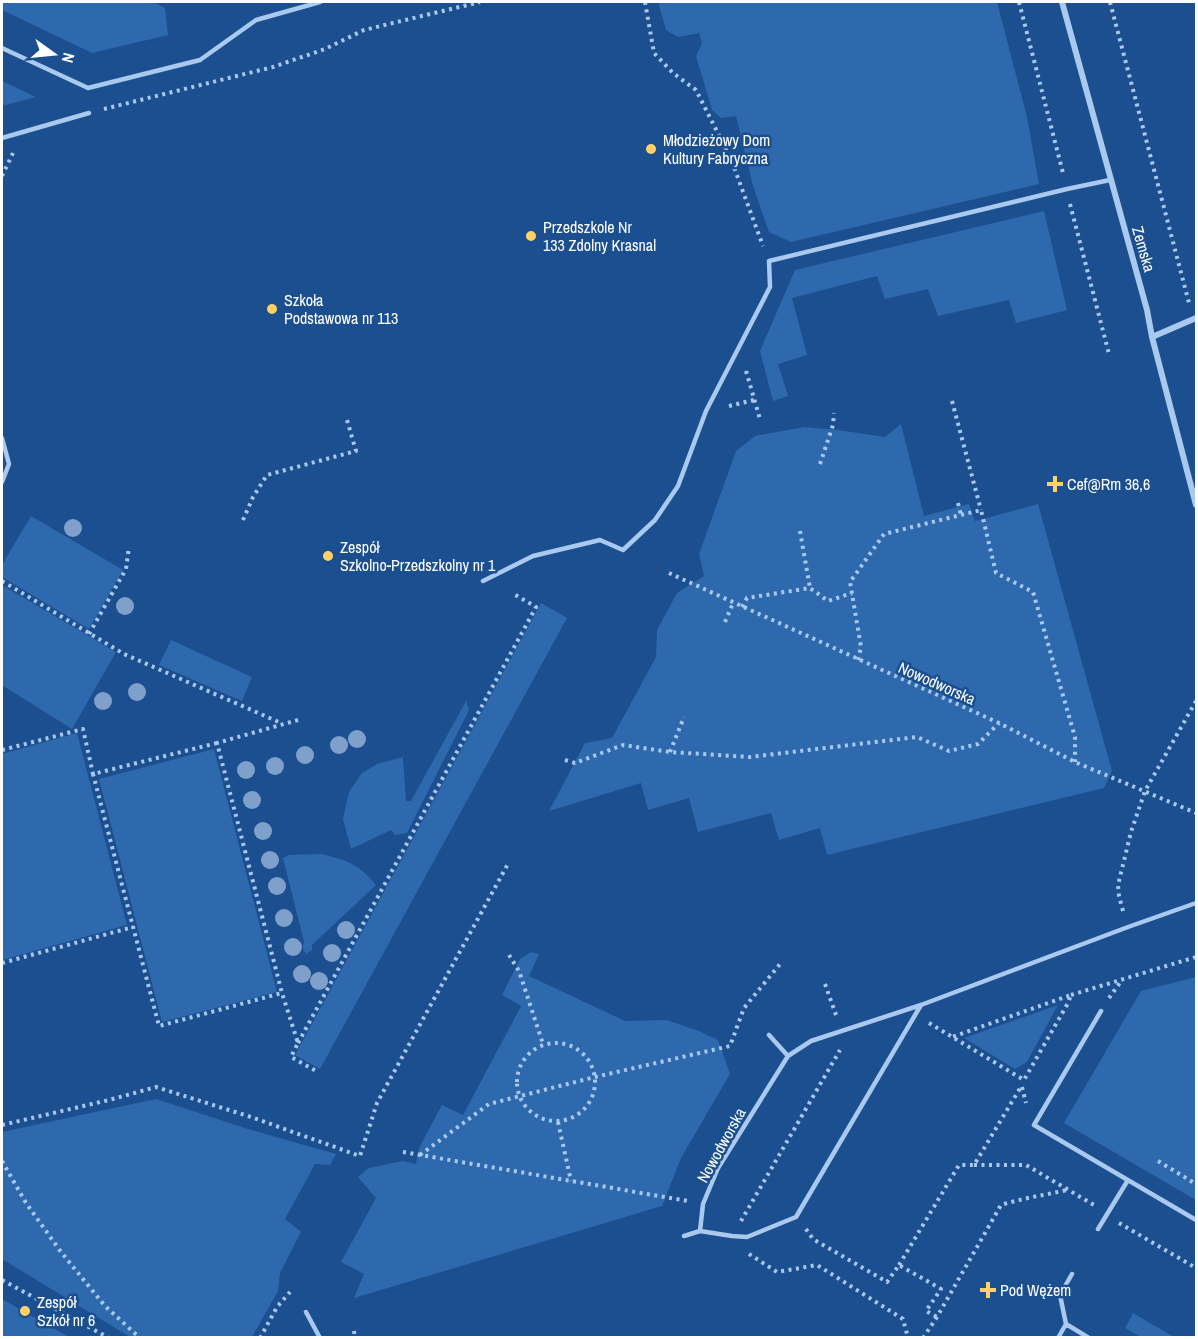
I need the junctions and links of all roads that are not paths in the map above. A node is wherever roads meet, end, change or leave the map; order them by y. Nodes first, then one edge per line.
1 (320, 2) edge
2 (1062, 2) edge
3 (2, 48) edge
4 (89, 113) road end
5 (2, 138) edge
6 (1110, 180) junction
7 (1195, 318) edge
8 (1152, 337) junction
9 (2, 438) edge
10 (2, 482) edge
11 (1197, 505) edge
12 (483, 581) dead end
13 (1197, 903) edge
14 (921, 1005) junction
15 (1101, 1011) dead end
16 (769, 1035) dead end
17 (788, 1056) junction
18 (1128, 1180) junction
19 (1197, 1220) edge
20 (1098, 1228) dead end
21 (700, 1231) junction
22 (684, 1236) dead end
23 (1072, 1274) dead end
24 (306, 1312) dead end
25 (1066, 1324) junction
26 (320, 1338) edge
27 (1058, 1338) edge
28 (1089, 1338) edge

1 - 3 lane
2 - 6 street, Zemska
4 - 5 lane
6 - 8 street, Zemska
6 - 12 lane
7 - 8 street
8 - 11 street, Zemska
9 - 10 lane
13 - 14 lane, Nowodworska
14 - 17 lane, Nowodworska
14 - 21 lane
15 - 18 lane
16 - 17 lane
17 - 21 lane, Nowodworska
18 - 19 lane
18 - 20 lane
21 - 22 lane
23 - 25 lane
24 - 26 lane
25 - 27 lane
25 - 28 lane

